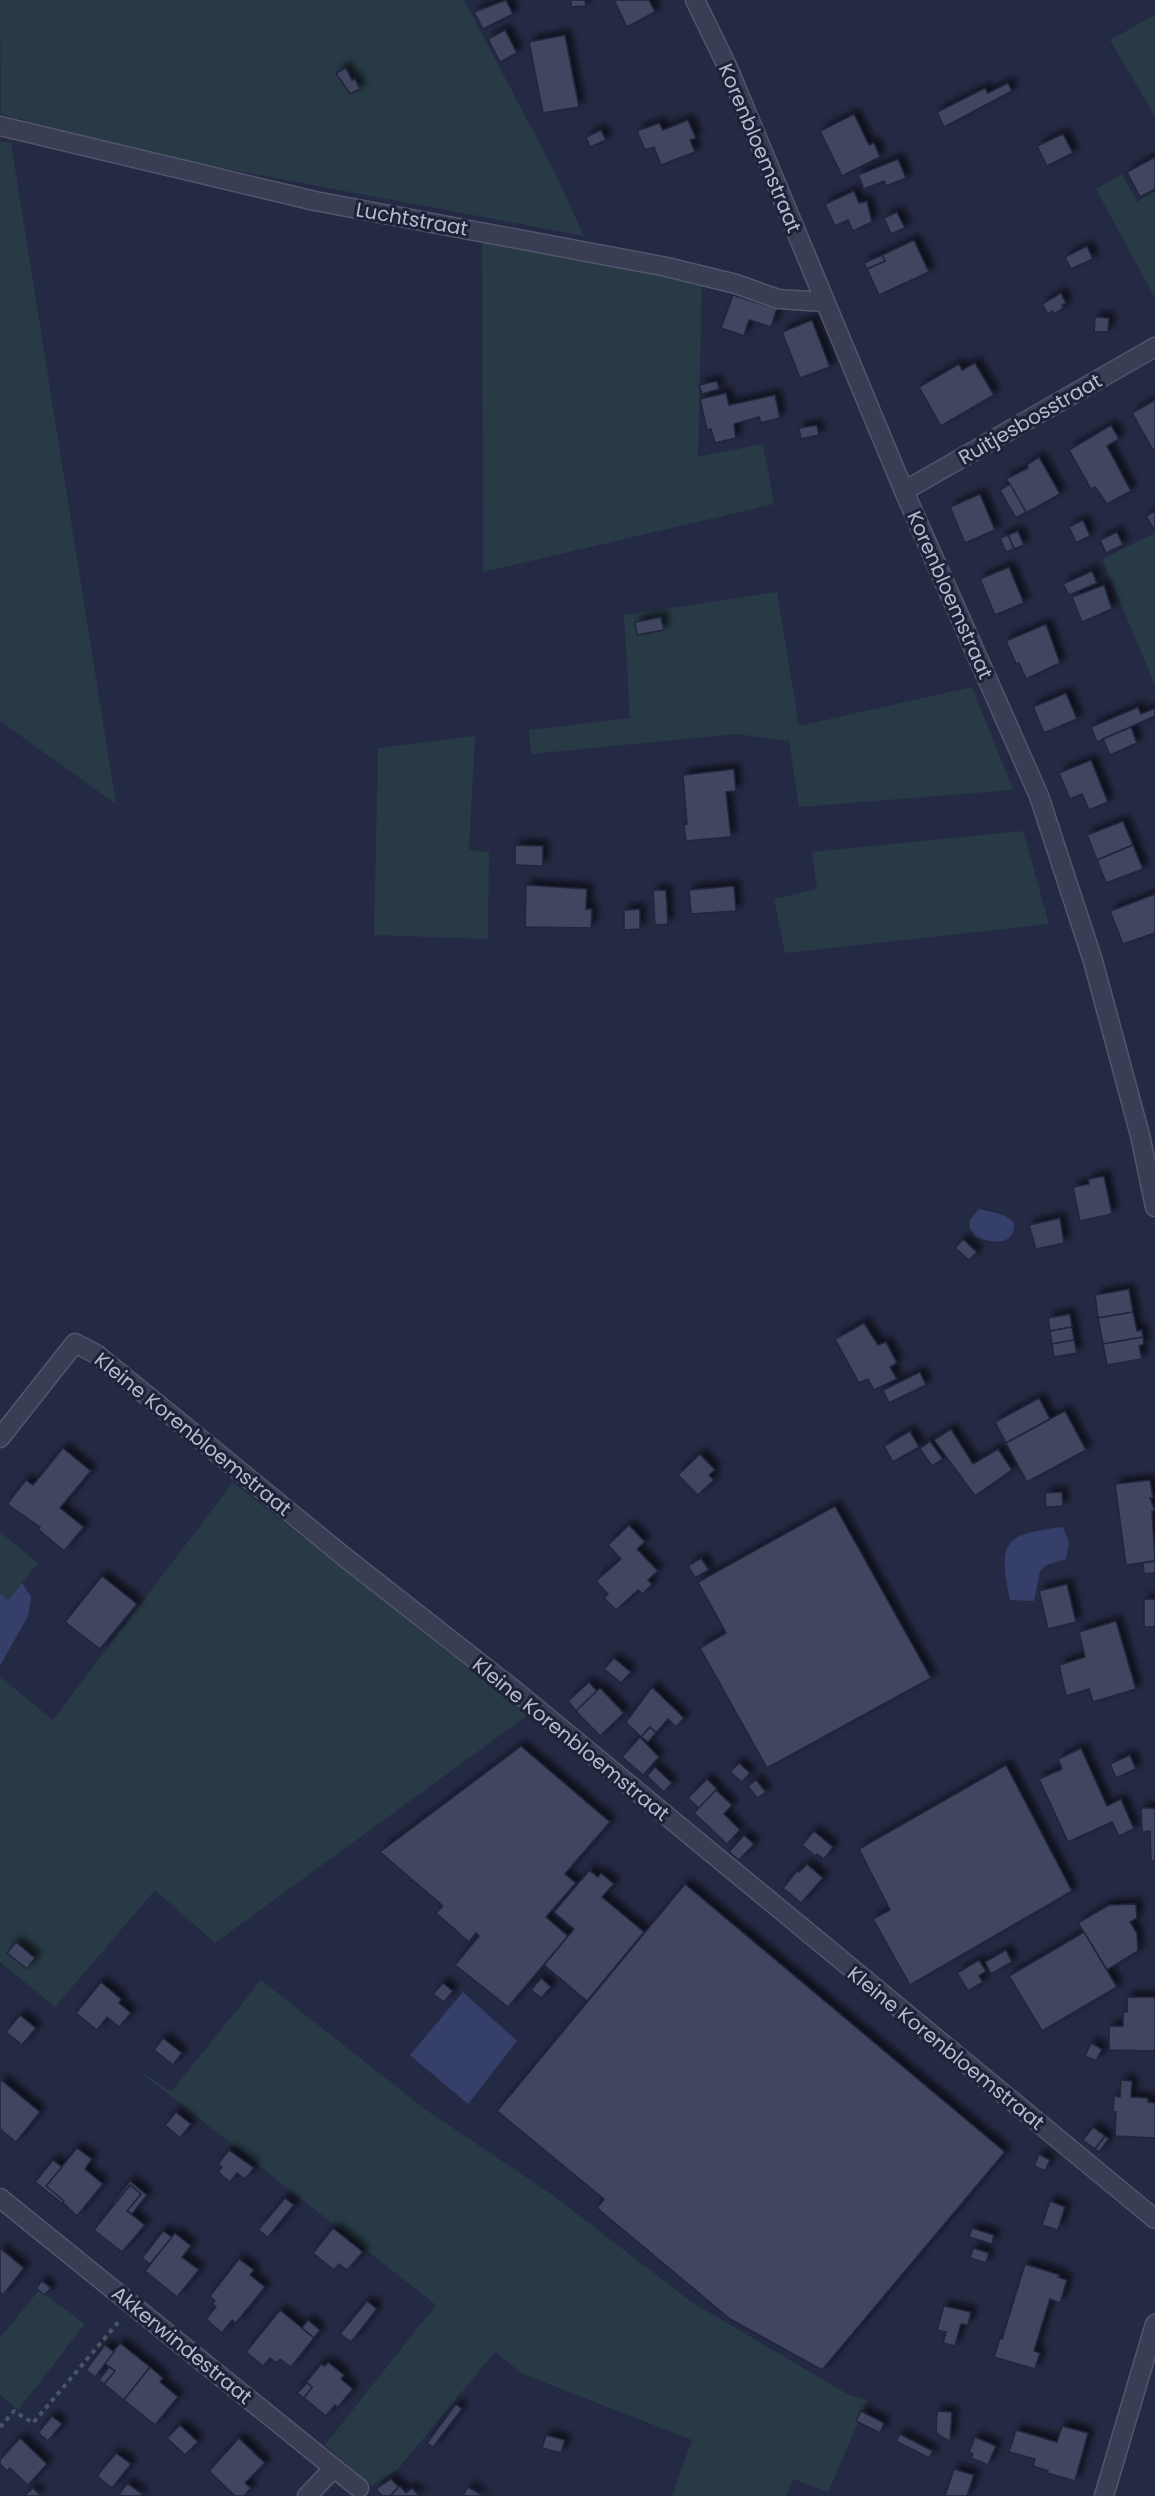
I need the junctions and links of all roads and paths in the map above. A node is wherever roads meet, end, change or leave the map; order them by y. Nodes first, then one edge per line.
1 (695, 0) edge
2 (0, 126) edge
3 (825, 302) junction
4 (1155, 347) edge
5 (904, 491) junction
6 (1155, 1207) edge
7 (0, 1438) edge
8 (0, 2198) edge
9 (1155, 2219) edge
10 (133, 2305) junction
11 (1155, 2324) edge
12 (0, 2427) edge
13 (334, 2468) junction
14 (359, 2488) dead end
15 (307, 2496) edge
16 (1104, 2496) edge

1 - 3 street, Korenbloemstraat
2 - 3 street, Luchtstraat
3 - 5 street, Korenbloemstraat
4 - 5 street, Ruitjesbosstraat
5 - 6 street, Korenbloemstraat
7 - 9 street, Kleine Korenbloemstraat
8 - 10 street, Akkerwindestraat
10 - 12 path
10 - 13 street, Akkerwindestraat
11 - 16 street
13 - 14 street, Akkerwindestraat
13 - 15 street

